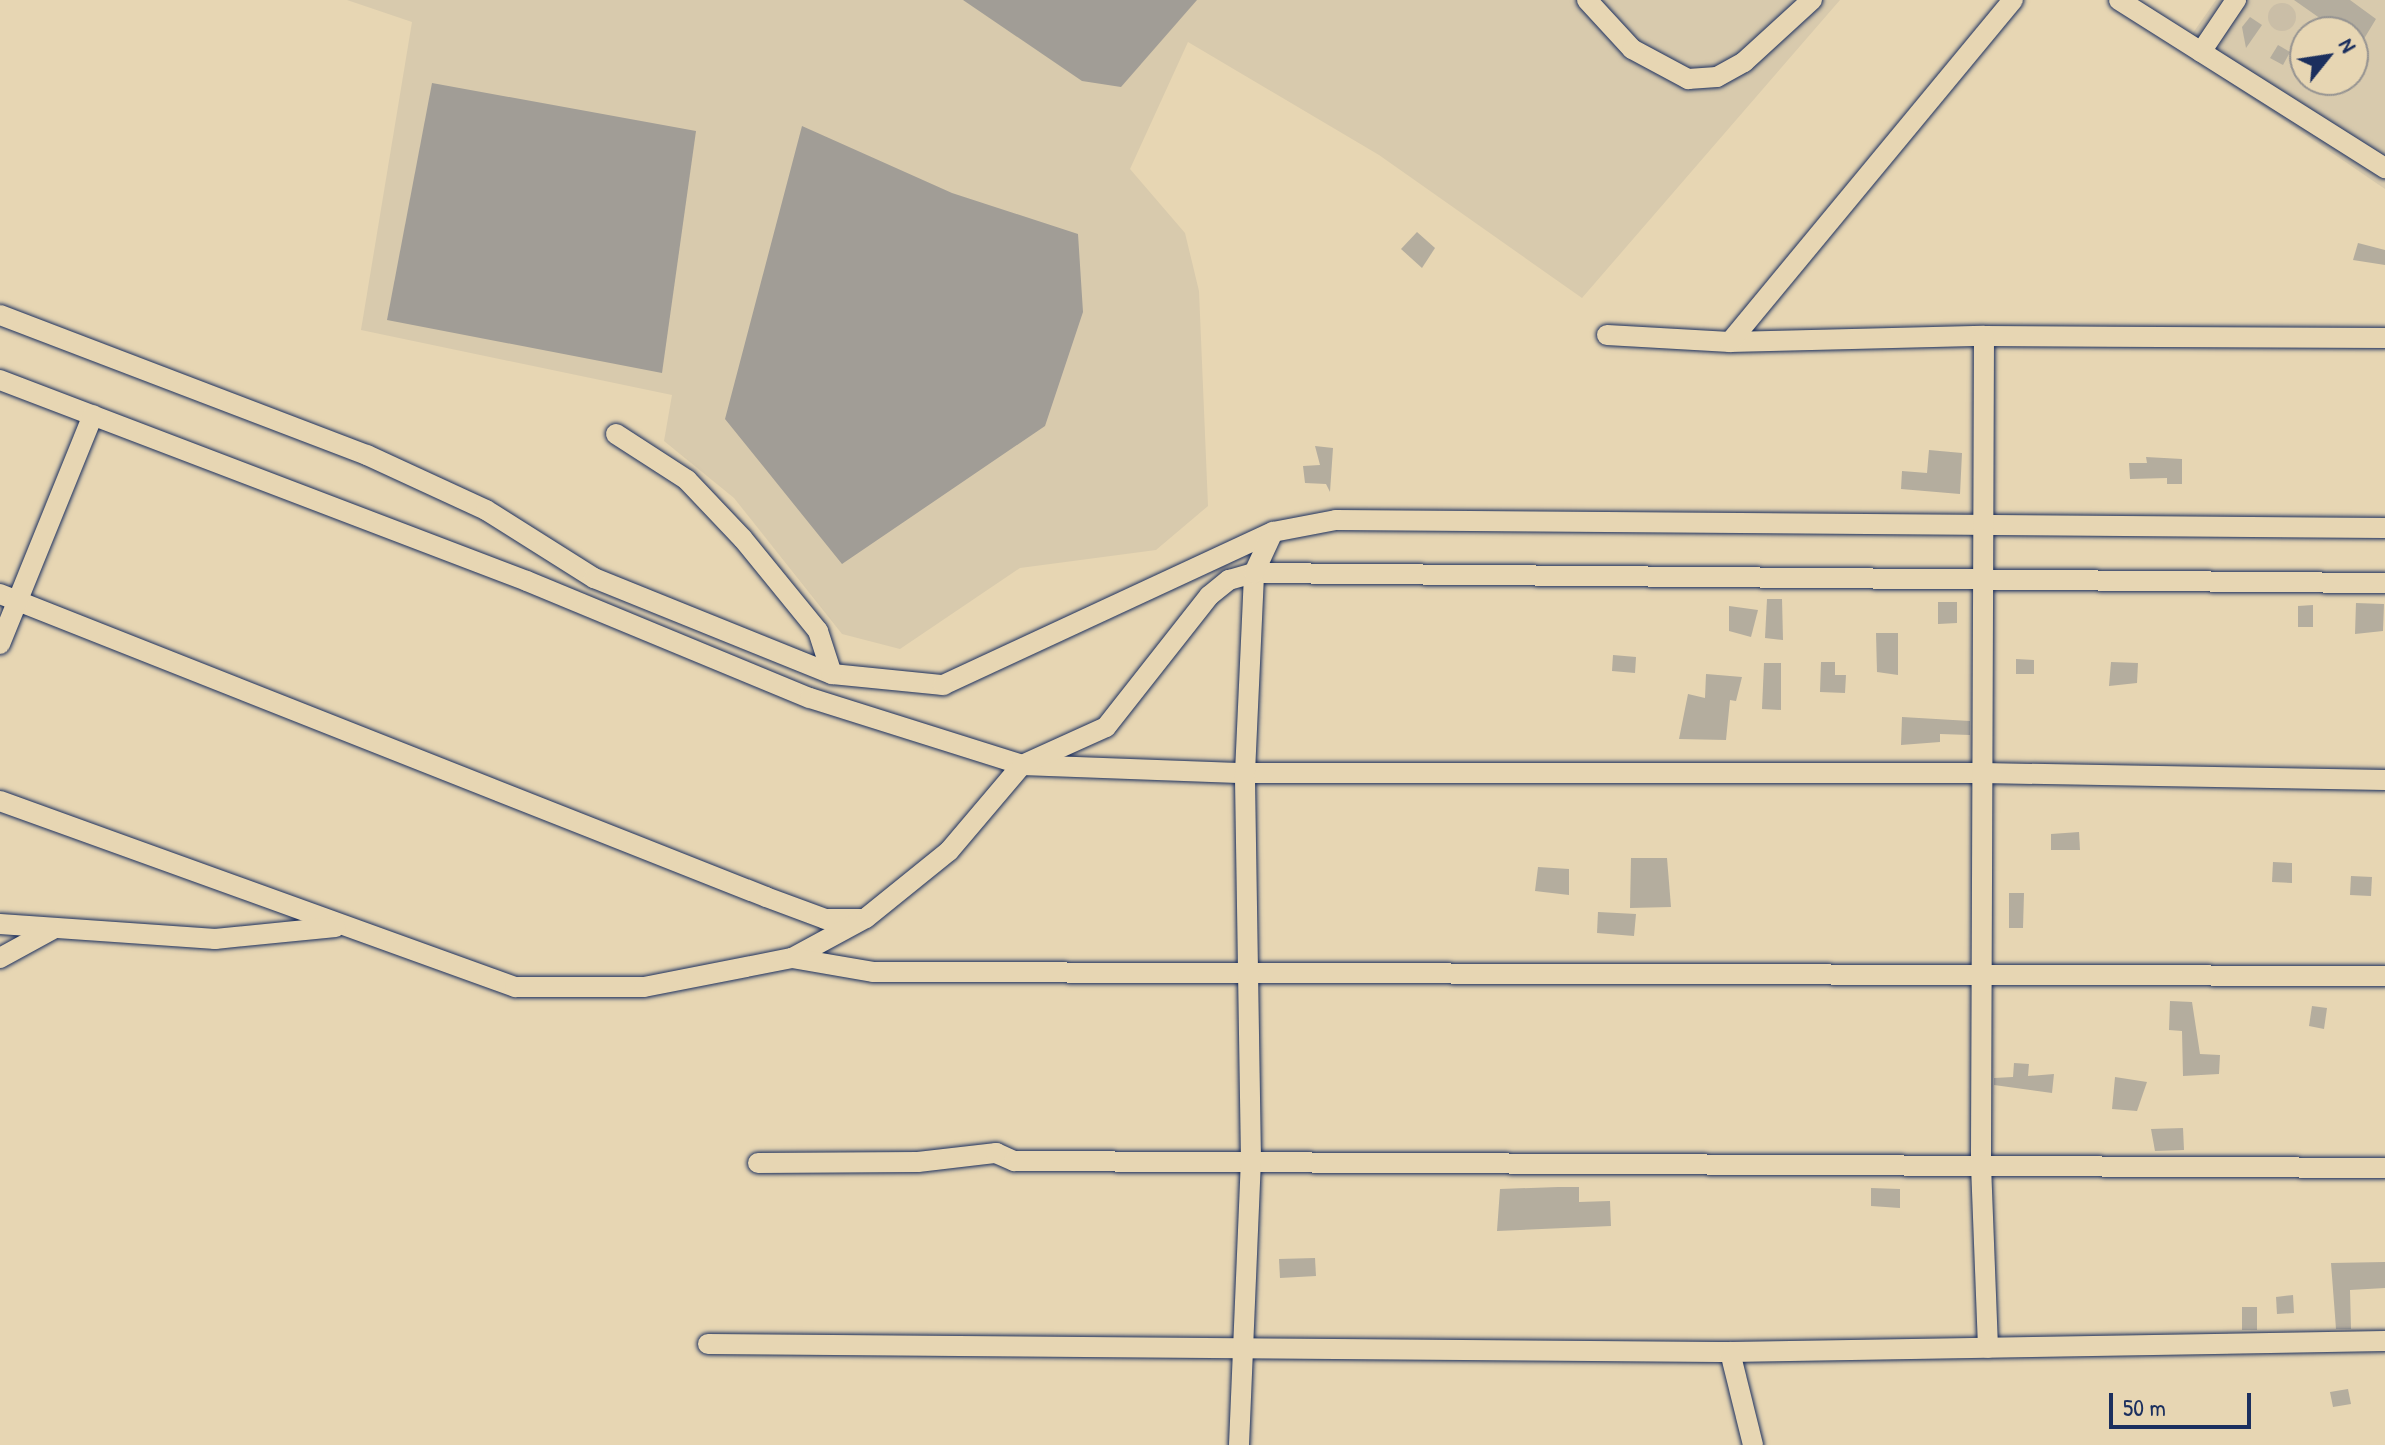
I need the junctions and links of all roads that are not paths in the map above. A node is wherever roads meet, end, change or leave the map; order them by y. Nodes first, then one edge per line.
1 (1587, 0) edge
2 (1812, 0) edge
3 (2013, 0) edge
4 (2119, 0) edge
5 (2236, 0) edge
6 (2201, 52) junction
7 (2385, 168) edge
8 (0, 315) edge
9 (1607, 335) dead end
10 (1984, 336) junction
11 (2385, 338) edge
12 (1730, 342) junction
13 (0, 380) edge
14 (93, 415) junction
15 (616, 434) dead end
16 (1984, 528) junction
17 (2385, 528) edge
18 (1273, 532) junction
19 (1254, 573) junction
20 (1984, 577) junction
21 (2385, 583) edge
22 (9, 598) edge
23 (0, 644) edge
24 (832, 674) junction
25 (1022, 765) junction
26 (1245, 773) junction
27 (1982, 773) junction
28 (2385, 780) edge
29 (0, 801) edge
30 (866, 918) junction
31 (0, 924) edge
32 (340, 927) junction
33 (53, 929) junction
34 (0, 958) edge
35 (792, 958) junction
36 (1246, 971) junction
37 (1981, 975) junction
38 (2385, 976) edge
39 (1251, 1161) junction
40 (758, 1163) dead end
41 (1981, 1165) junction
42 (2385, 1168) edge
43 (2385, 1341) edge
44 (708, 1344) dead end
45 (1244, 1345) junction
46 (1988, 1348) junction
47 (1730, 1352) junction
48 (1239, 1445) edge
49 (1753, 1445) edge

1 - 2 street
3 - 12 street
4 - 6 street
5 - 6 street
6 - 7 street
8 - 24 street
9 - 12 street
10 - 11 street
10 - 12 street
10 - 16 street
13 - 14 street
14 - 22 street
14 - 25 street
15 - 24 street
16 - 17 street
16 - 18 street
16 - 20 street
18 - 19 street
18 - 24 street
19 - 20 street
19 - 25 street
19 - 26 street
20 - 21 street
20 - 27 street
22 - 23 street
22 - 30 street
25 - 26 street
25 - 30 street
26 - 27 street
26 - 36 street
27 - 28 street
27 - 37 street
29 - 32 street
30 - 35 street
31 - 33 street
32 - 33 street
32 - 35 street
33 - 34 street
35 - 36 street
36 - 37 street
36 - 39 street
37 - 38 street
37 - 41 street
39 - 40 street
39 - 41 street
39 - 45 street
41 - 42 street
41 - 46 street
43 - 46 street
44 - 45 street
45 - 47 street
45 - 48 street
46 - 47 street
47 - 49 street

